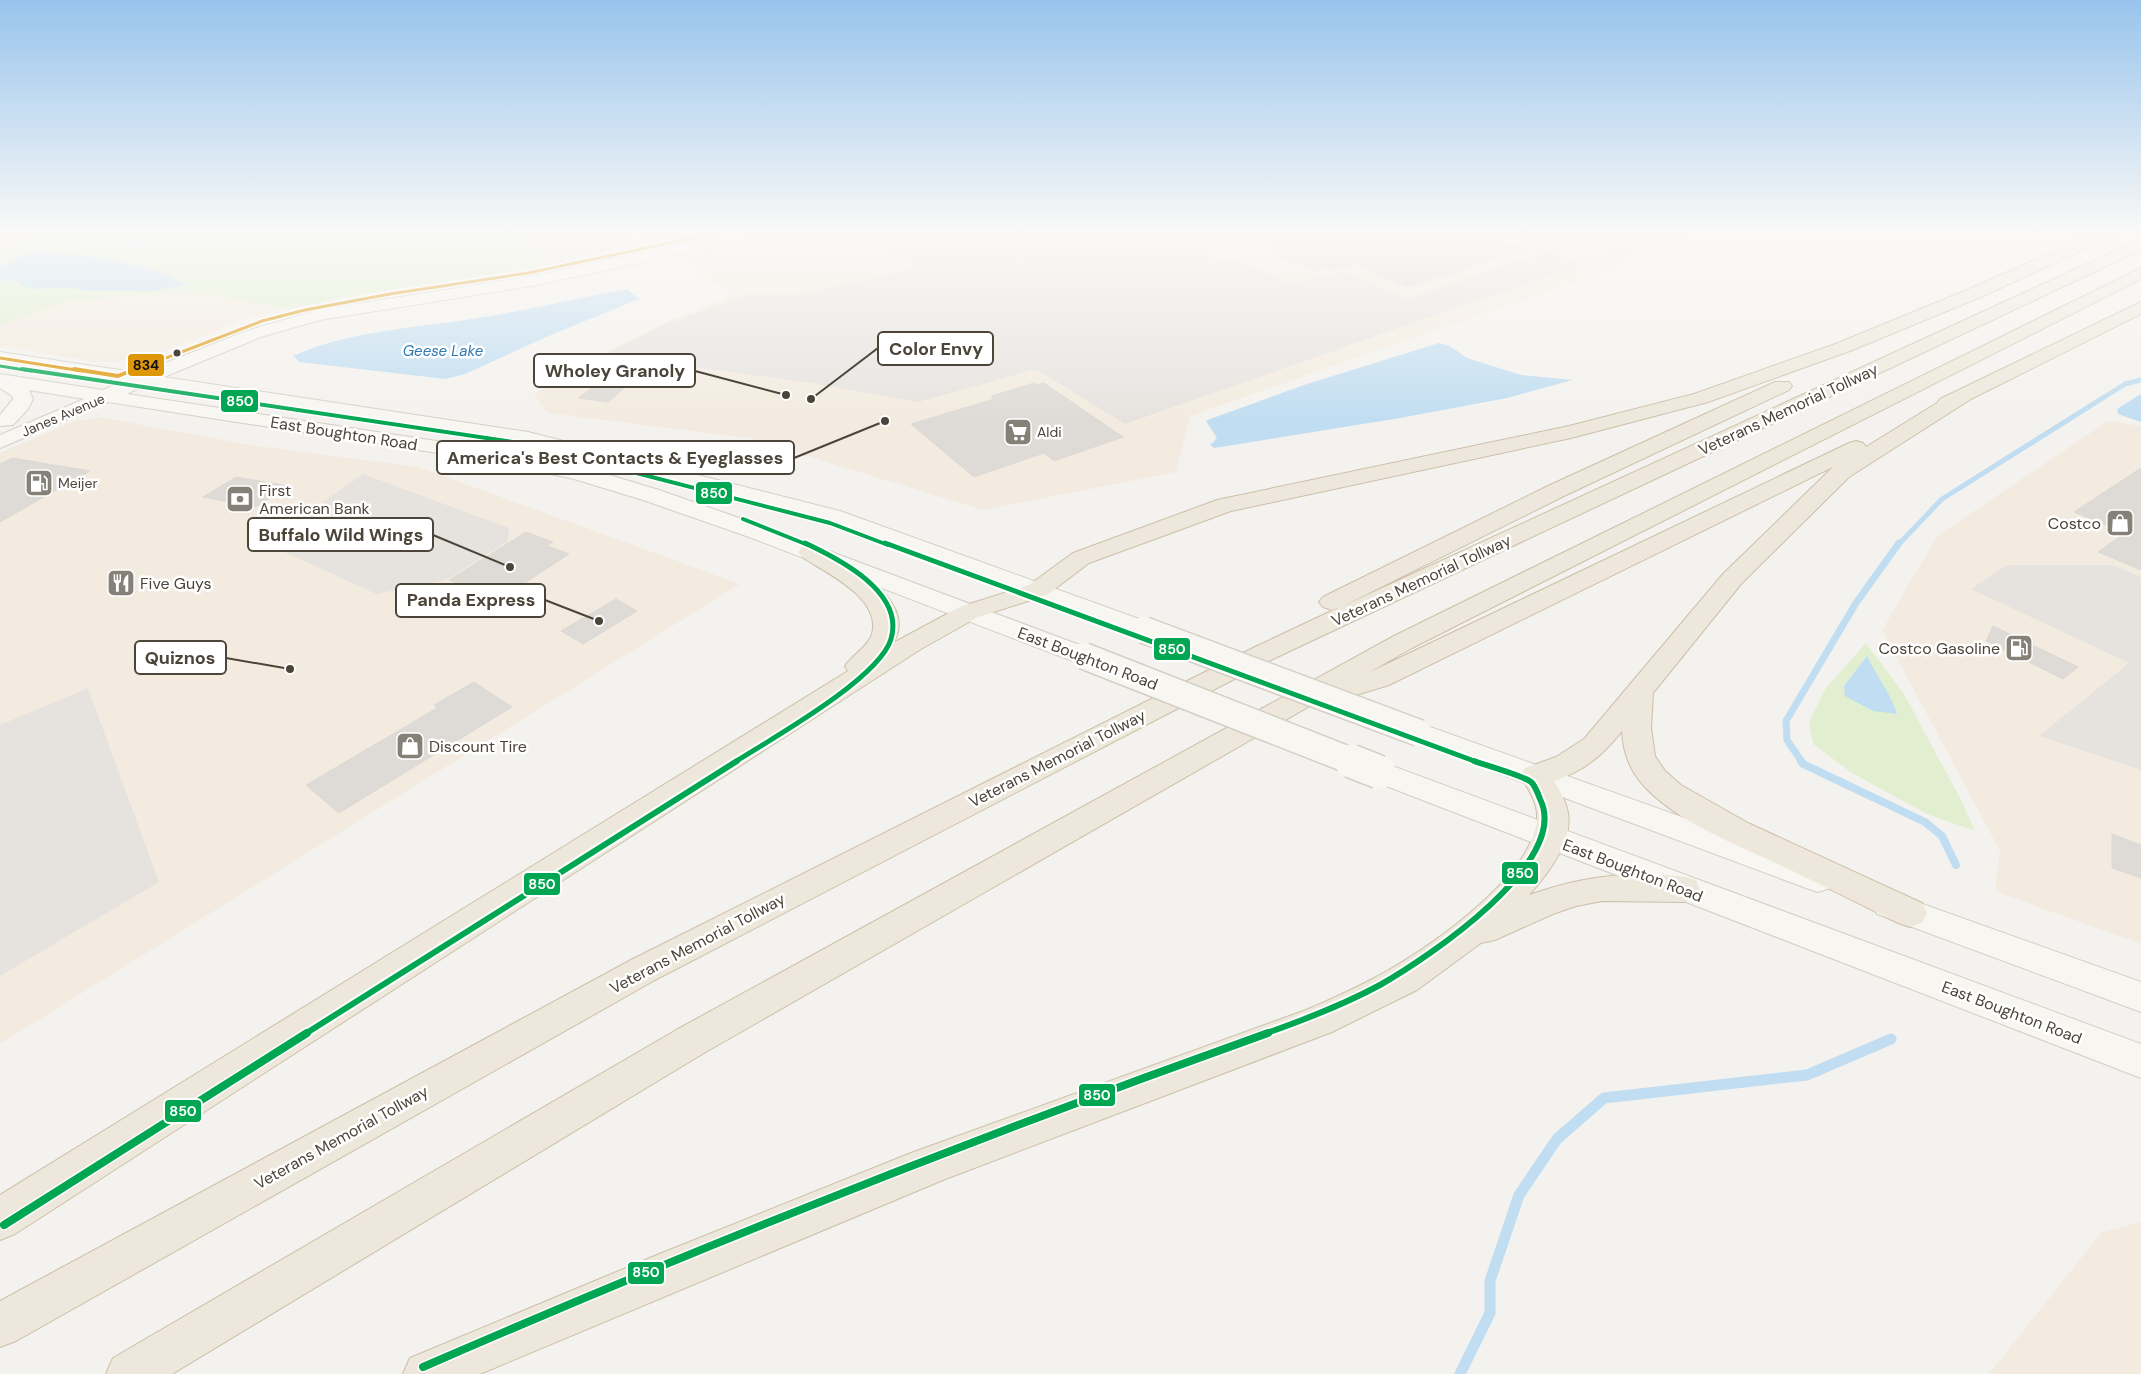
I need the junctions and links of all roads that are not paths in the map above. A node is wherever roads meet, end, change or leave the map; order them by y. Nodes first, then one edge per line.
1 (386, 295) edge
2 (440, 295) edge
3 (1972, 295) edge
4 (1973, 295) edge
5 (2031, 295) edge
6 (2099, 295) edge
7 (2141, 307) edge
8 (209, 352) junction
9 (0, 358) edge
10 (118, 376) junction
11 (0, 380) edge
12 (144, 380) junction
13 (222, 392) junction
14 (75, 393) junction
15 (1963, 396) junction
16 (105, 397) junction
17 (3, 422) edge
18 (0, 442) edge
19 (810, 552) junction
20 (1038, 590) junction
21 (969, 612) junction
22 (1264, 653) junction
23 (1639, 690) junction
24 (826, 696) junction
25 (1283, 709) junction
26 (1536, 776) junction
27 (1551, 839) junction
28 (1684, 889) junction
29 (1910, 913) junction
30 (1461, 940) junction
31 (2141, 997) edge
32 (2141, 1061) edge
33 (0, 1218) edge
34 (0, 1326) edge
35 (129, 1374) edge
36 (426, 1374) edge

1 - 10 main road, Janes Avenue
2 - 8 main road, Janes Avenue
3 - 20 highway
4 - 22 highway
5 - 22 highway, Veterans Memorial Tollway
6 - 25 highway, Veterans Memorial Tollway
7 - 15 highway
8 - 12 main road, Janes Avenue
8 - 13 main road
9 - 10 main road, East Boughton Road
10 - 12 main road, East Boughton Road
10 - 14 main road, Janes Avenue
11 - 14 main road, East Boughton Road
11 - 17 main road
12 - 13 main road, East Boughton Road
12 - 16 main road, Janes Avenue
13 - 20 main road, East Boughton Road
14 - 16 main road, East Boughton Road
14 - 17 main road, Janes Avenue
15 - 23 highway
15 - 25 highway
16 - 18 main road, Janes Avenue
16 - 19 main road, East Boughton Road
19 - 21 main road, East Boughton Road
19 - 24 highway
20 - 21 highway
20 - 26 main road, East Boughton Road, bridge
21 - 24 highway
21 - 27 main road, East Boughton Road, bridge
22 - 34 highway, Veterans Memorial Tollway
23 - 26 highway
23 - 29 highway
24 - 33 highway
25 - 35 highway, Veterans Memorial Tollway
26 - 27 highway
26 - 29 main road, East Boughton Road
27 - 28 main road, East Boughton Road
27 - 30 highway
28 - 30 highway
28 - 32 main road, East Boughton Road
29 - 31 main road, East Boughton Road
30 - 36 highway

